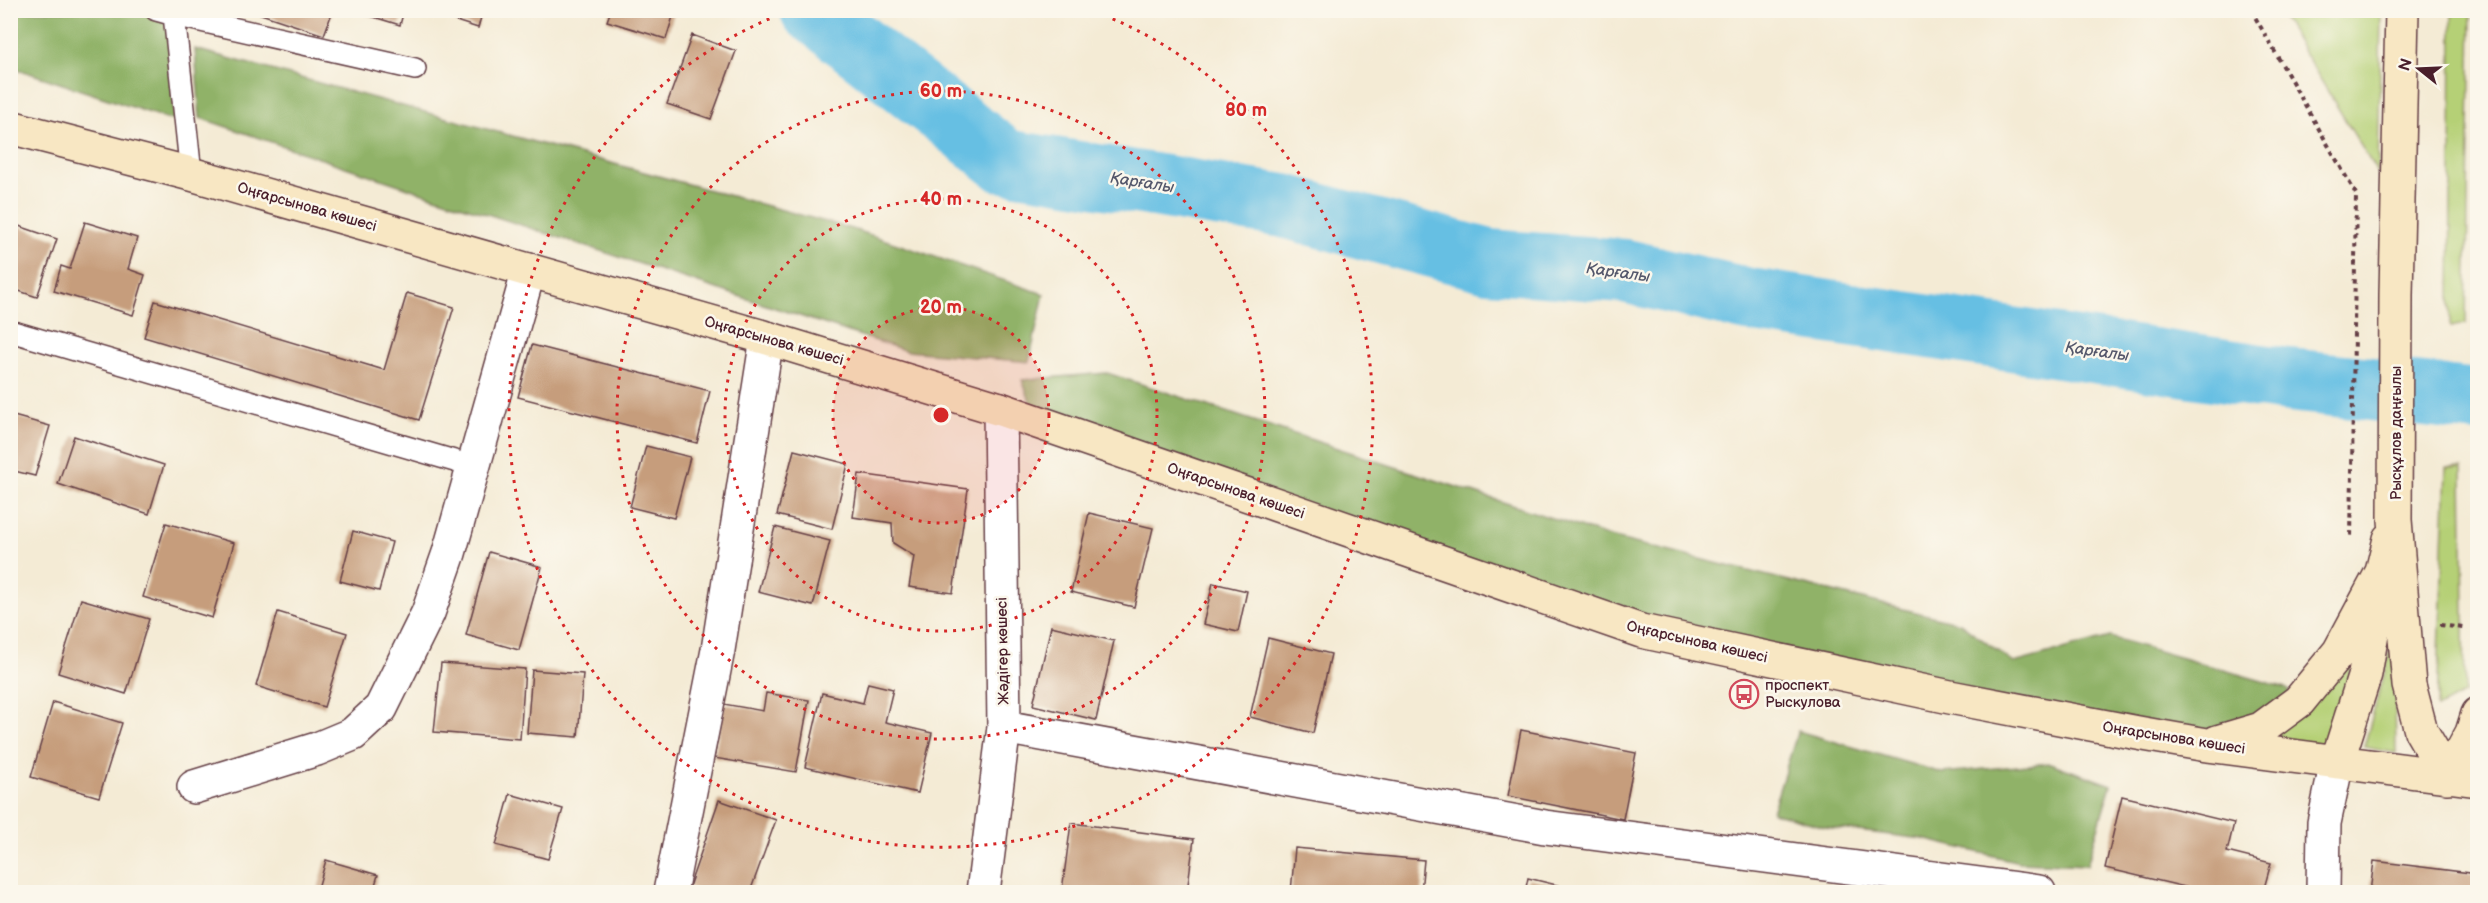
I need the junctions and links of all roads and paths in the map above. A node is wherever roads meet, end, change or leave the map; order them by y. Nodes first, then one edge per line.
1 (2251, 10) edge
2 (2402, 10) edge
3 (168, 12) edge
4 (415, 69) dead end
5 (10, 127) edge
6 (191, 174) junction
7 (530, 270) junction
8 (10, 330) edge
9 (767, 338) junction
10 (1000, 409) junction
11 (2353, 456) dead end
12 (475, 467) junction
13 (2395, 520) junction
14 (2382, 572) junction
15 (2440, 625) dead end
16 (2463, 627) dead end
17 (2478, 714) edge
18 (1004, 727) junction
19 (2207, 745) junction
20 (2337, 762) junction
21 (2463, 778) edge
22 (194, 787) dead end
23 (670, 892) edge
24 (983, 892) edge
25 (2039, 892) edge
26 (2323, 892) edge

1 - 11 path
2 - 13 main road, Рысқұлов даңғылы
3 - 4 lane
3 - 6 lane
5 - 6 main road, Оңғарсынова көшесі
6 - 7 main road, Оңғарсынова көшесі
7 - 9 main road, Оңғарсынова көшесі
7 - 12 street
8 - 12 lane
9 - 10 main road, Оңғарсынова көшесі
9 - 23 street
10 - 18 street, Жәдігер көшесі
10 - 19 main road, Оңғарсынова көшесі
12 - 22 street
13 - 14 main road
13 - 21 main road, Рысқұлов даңғылы
14 - 19 main road
14 - 20 main road
15 - 16 path
17 - 21 main road
18 - 24 street, Жәдігер көшесі
18 - 25 street
19 - 20 main road, Оңғарсынова көшесі
20 - 21 main road, Оңғарсынова көшесі
20 - 26 street

